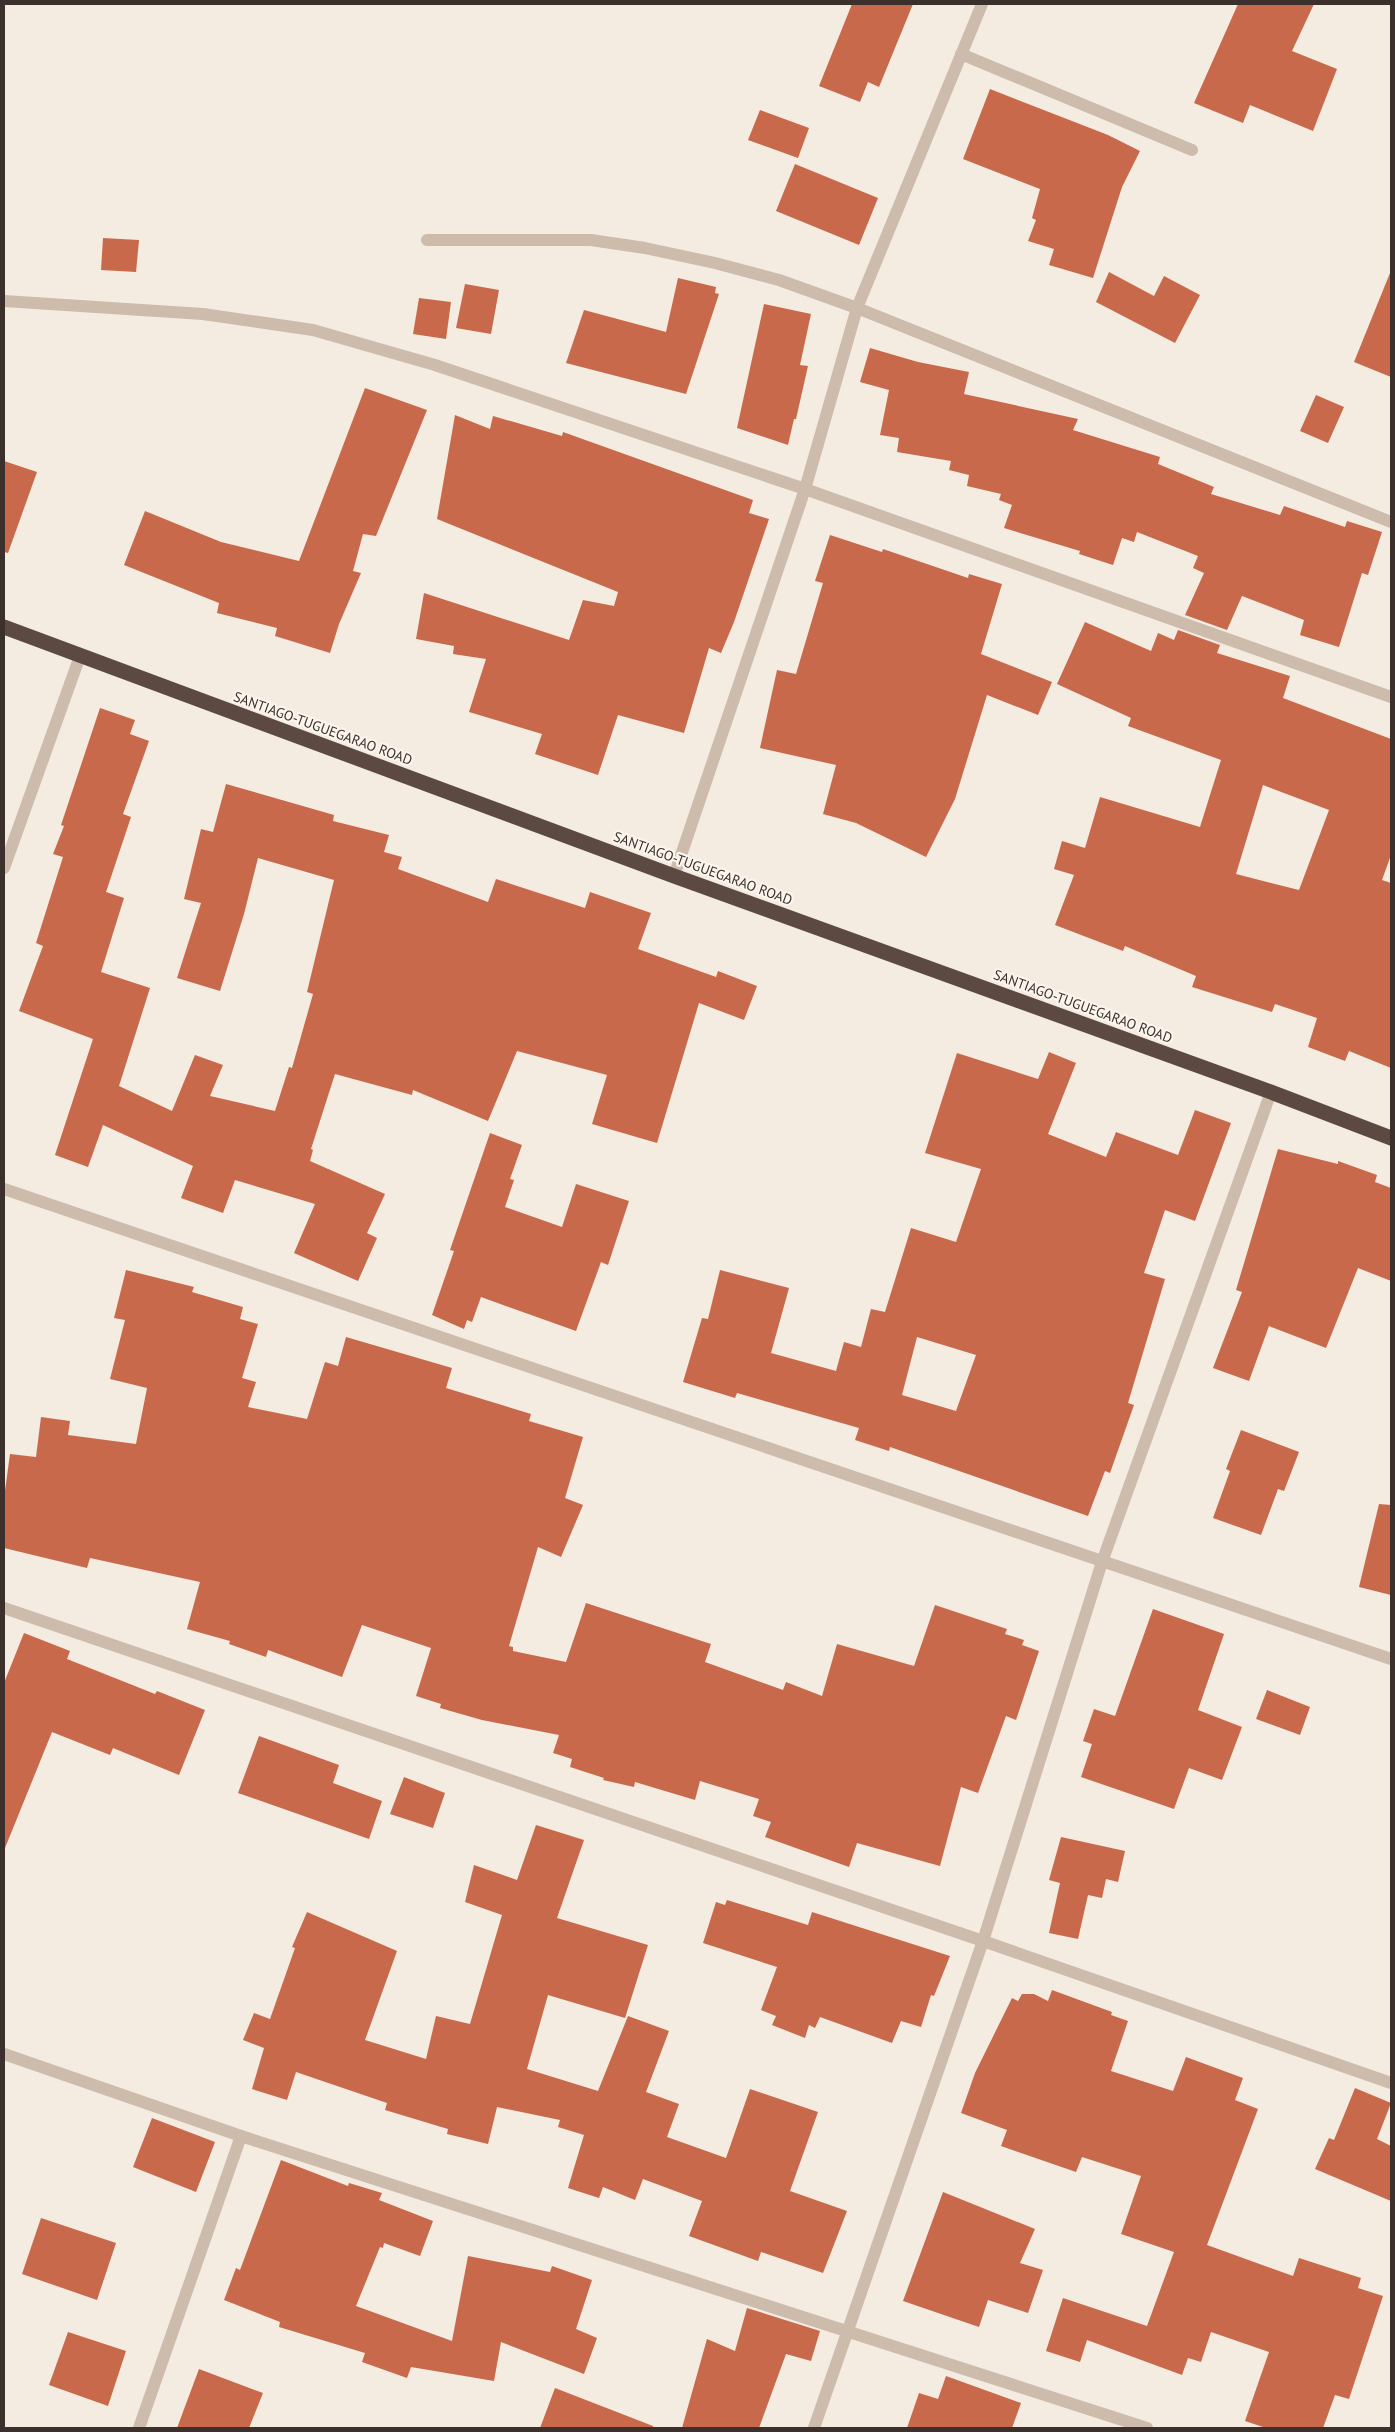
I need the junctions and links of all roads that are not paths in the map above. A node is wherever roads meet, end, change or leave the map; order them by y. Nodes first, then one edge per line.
1 (982, 4) edge
2 (961, 54) junction
3 (1192, 150) dead end
4 (427, 240) dead end
5 (4, 301) edge
6 (857, 308) junction
7 (805, 489) junction
8 (1391, 522) edge
9 (4, 627) edge
10 (80, 656) junction
11 (1391, 697) edge
12 (4, 868) edge
13 (674, 876) junction
14 (1271, 1092) junction
15 (1391, 1138) edge
16 (4, 1189) edge
17 (1102, 1562) junction
18 (4, 1608) edge
19 (1391, 1659) edge
20 (983, 1941) junction
21 (4, 2054) edge
22 (1391, 2083) edge
23 (241, 2136) junction
24 (849, 2330) junction
25 (139, 2428) edge
26 (814, 2428) edge
27 (1147, 2428) edge

1 - 2 street
2 - 3 street
2 - 6 street
4 - 6 street
5 - 7 street
6 - 7 street
6 - 8 street
7 - 11 street
7 - 13 street
9 - 10 highway, SANTIAGO-TUGUEGARAO ROAD
10 - 12 street
10 - 13 highway, SANTIAGO-TUGUEGARAO ROAD
13 - 14 highway, SANTIAGO-TUGUEGARAO ROAD
14 - 15 highway, SANTIAGO-TUGUEGARAO ROAD
14 - 17 street
16 - 17 street
17 - 19 street
17 - 20 street
18 - 20 street
20 - 22 street
20 - 24 street
21 - 23 street
23 - 24 street
23 - 25 street
24 - 26 street
24 - 27 street

